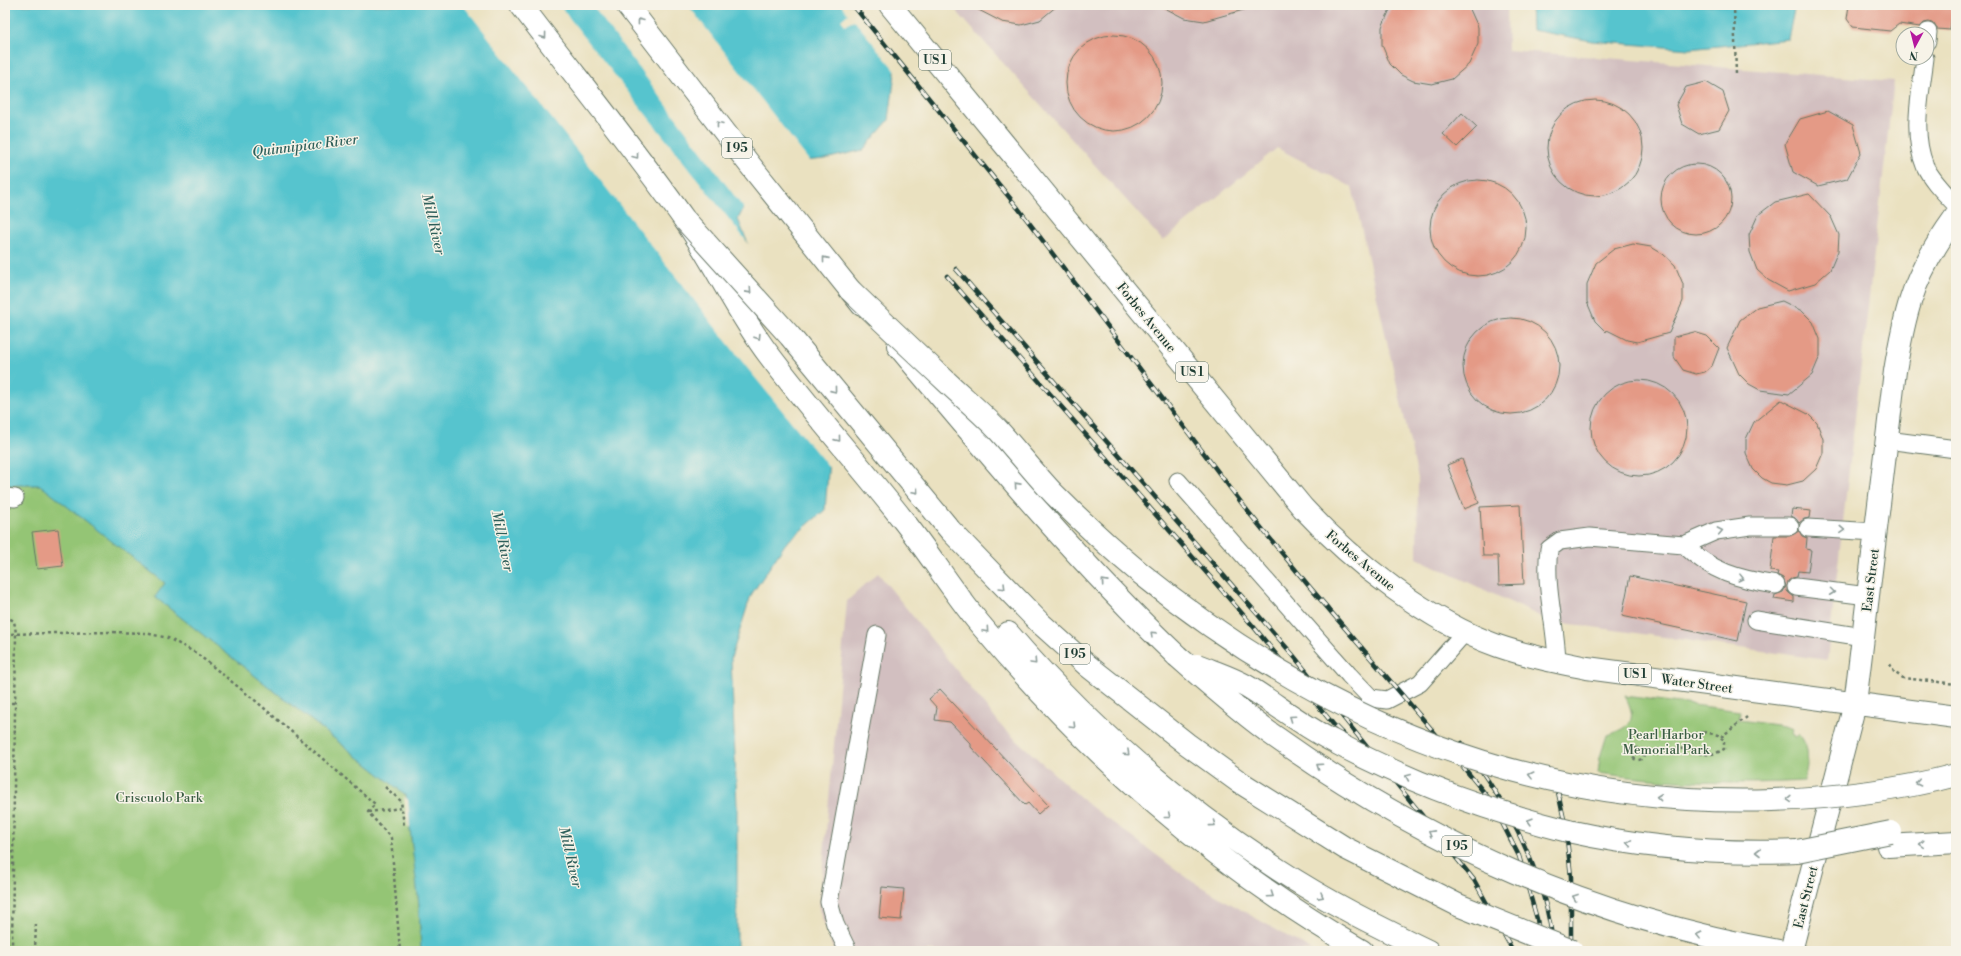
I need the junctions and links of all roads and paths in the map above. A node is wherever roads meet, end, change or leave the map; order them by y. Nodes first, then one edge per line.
1 (520, 5) edge
2 (627, 5) edge
3 (890, 5) edge
4 (1734, 5) edge
5 (1924, 66) edge
6 (1736, 75) dead end
7 (1956, 205) edge
8 (1956, 216) edge
9 (686, 221) junction
10 (850, 290) junction
11 (1887, 440) junction
12 (1956, 449) edge
13 (1178, 481) dead end
14 (904, 521) junction
15 (1790, 526) dead end
16 (1808, 528) dead end
17 (1876, 532) junction
18 (1684, 545) junction
19 (1776, 585) dead end
20 (1796, 587) dead end
21 (1868, 596) junction
22 (1425, 608) joint
23 (5, 616) edge
24 (1756, 620) dead end
25 (1465, 632) junction
26 (16, 633) junction
27 (5, 634) edge
28 (877, 636) dead end
29 (1863, 637) junction
30 (1177, 656) junction
31 (1557, 662) junction
32 (1890, 664) dead end
33 (1956, 684) edge
34 (5, 703) edge
35 (15, 703) junction
36 (1855, 704) junction
37 (1747, 717) dead end
38 (1956, 717) edge
39 (1721, 737) junction
40 (1688, 748) junction
41 (1645, 754) junction
42 (1956, 775) edge
43 (385, 788) dead end
44 (402, 808) junction
45 (368, 812) junction
46 (404, 826) dead end
47 (1956, 827) edge
48 (1890, 839) junction
49 (1956, 842) edge
50 (36, 922) dead end
51 (35, 950) edge
52 (400, 951) edge
53 (848, 951) edge
54 (1362, 951) edge
55 (1428, 951) edge
56 (1572, 951) edge
57 (1778, 951) edge
58 (1791, 951) edge

1 -> 9 main road, I 95
10 -> 2 main road, I 95
3 - 22 main road, Forbes Avenue / US 1
4 - 6 path
5 - 7 lane
8 - 11 main road, East Street
9 -> 14 main road, bridge
9 -> 56 main road, I 95, bridge
30 -> 10 main road, I 95, bridge
42 -> 10 main road, bridge
11 - 12 lane
11 - 17 main road, East Street
13 - 25 lane
14 -> 54 main road
14 -> 55 main road
18 -> 15 lane
16 -> 17 lane
17 - 21 main road, East Street
18 -> 19 lane
18 - 31 lane
20 -> 21 lane
21 - 29 main road, East Street
22 - 25 main road, Water Street / US 1
23 - 26 path
24 - 29 lane
25 - 31 main road, Water Street / US 1
26 - 27 path
26 - 35 path
26 - 45 path
28 - 53 lane
29 - 36 main road, East Street
48 -> 30 main road, bridge
57 -> 30 main road, I 95, bridge
31 - 36 main road, Water Street / US 1
32 - 33 path
34 - 35 path
35 - 51 path
36 - 38 main road, Water Street / US 1
36 - 58 main road, East Street
37 - 39 path
39 - 40 path
39 - 40 path
40 - 41 path
41 - 41 path
43 - 44 path
44 - 45 path
44 - 46 path
45 - 52 path
47 - 48 main road
49 -> 48 main road
50 - 51 path

